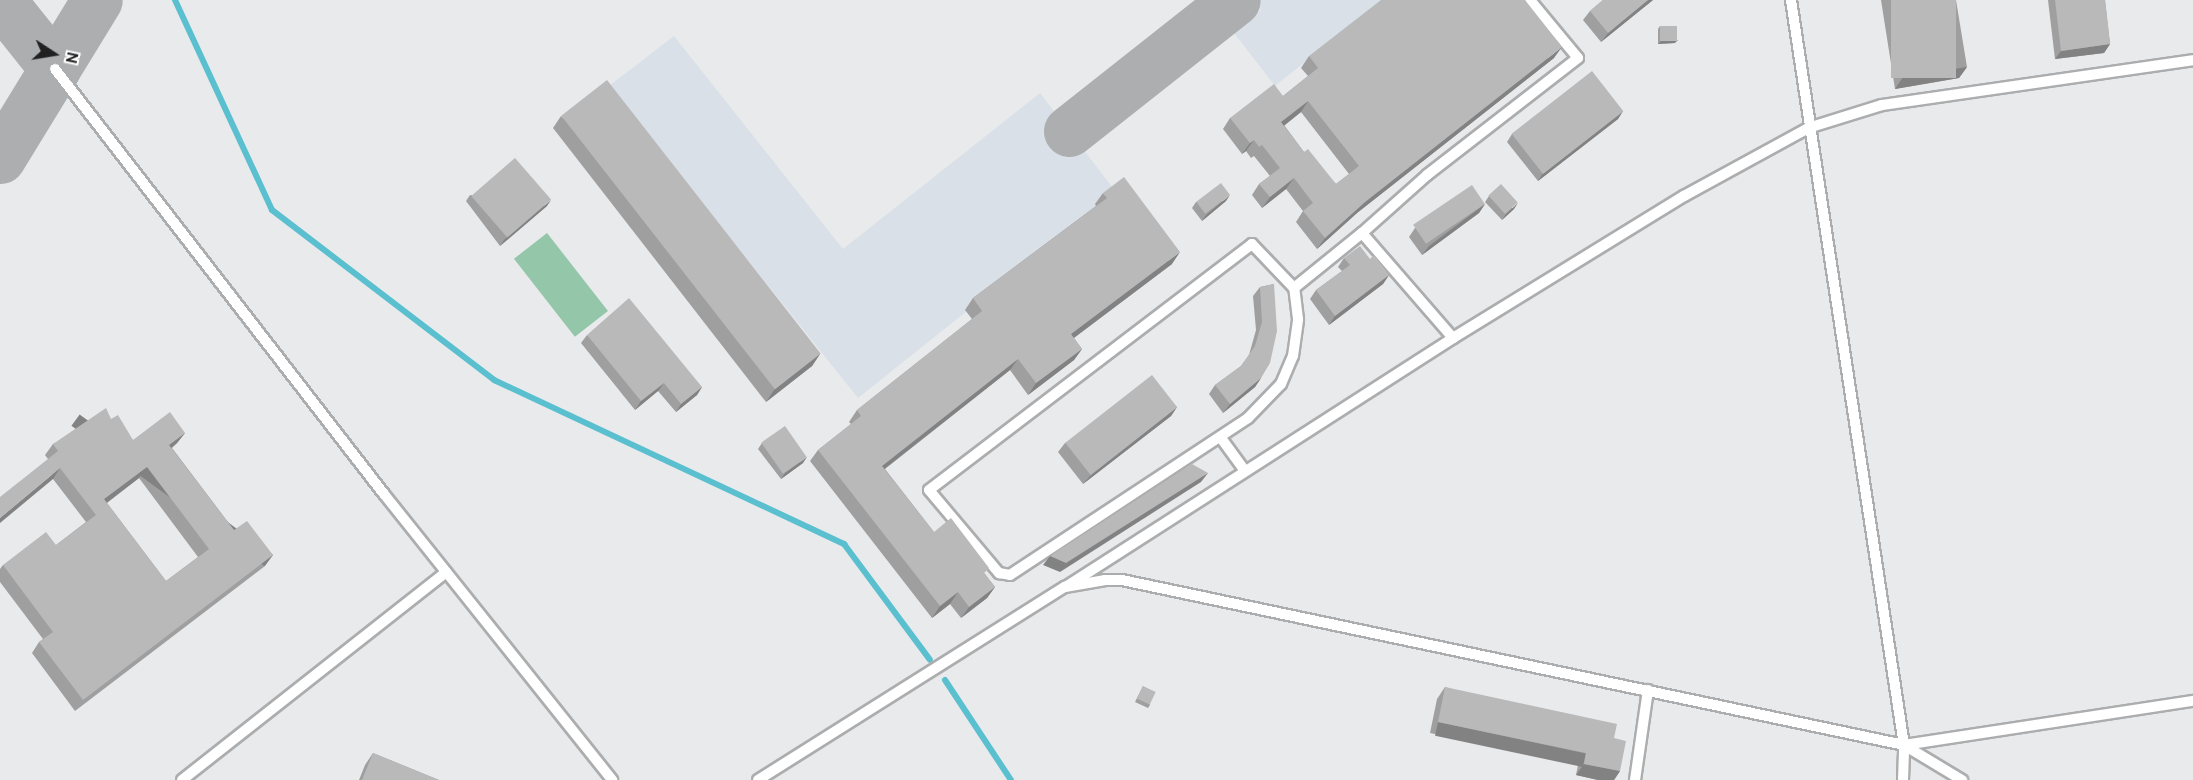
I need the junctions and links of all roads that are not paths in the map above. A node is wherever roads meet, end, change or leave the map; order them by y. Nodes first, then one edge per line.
1 (1530, 0) edge
2 (1791, 0) edge
3 (2193, 60) edge
4 (55, 69) dead end
5 (1809, 128) junction
6 (1362, 233) junction
7 (1294, 288) junction
8 (1453, 338) junction
9 (1221, 438) junction
10 (1244, 470) junction
11 (446, 572) junction
12 (1065, 587) junction
13 (1648, 690) junction
14 (2193, 701) edge
15 (1904, 746) junction
16 (182, 780) edge
17 (612, 780) edge
18 (758, 780) edge
19 (1635, 780) edge
20 (1903, 780) edge
21 (1962, 780) edge

1 - 6 lane
2 - 5 lane
3 - 5 lane
4 - 11 lane
5 - 8 lane
5 - 15 lane
6 - 7 lane
6 - 8 lane
7 - 9 lane
7 - 9 lane
8 - 10 lane
9 - 10 lane
10 - 12 lane
11 - 16 lane
11 - 17 lane
12 - 13 lane
12 - 18 lane
13 - 15 lane
13 - 19 lane
14 - 15 lane
15 - 20 lane
15 - 21 lane

